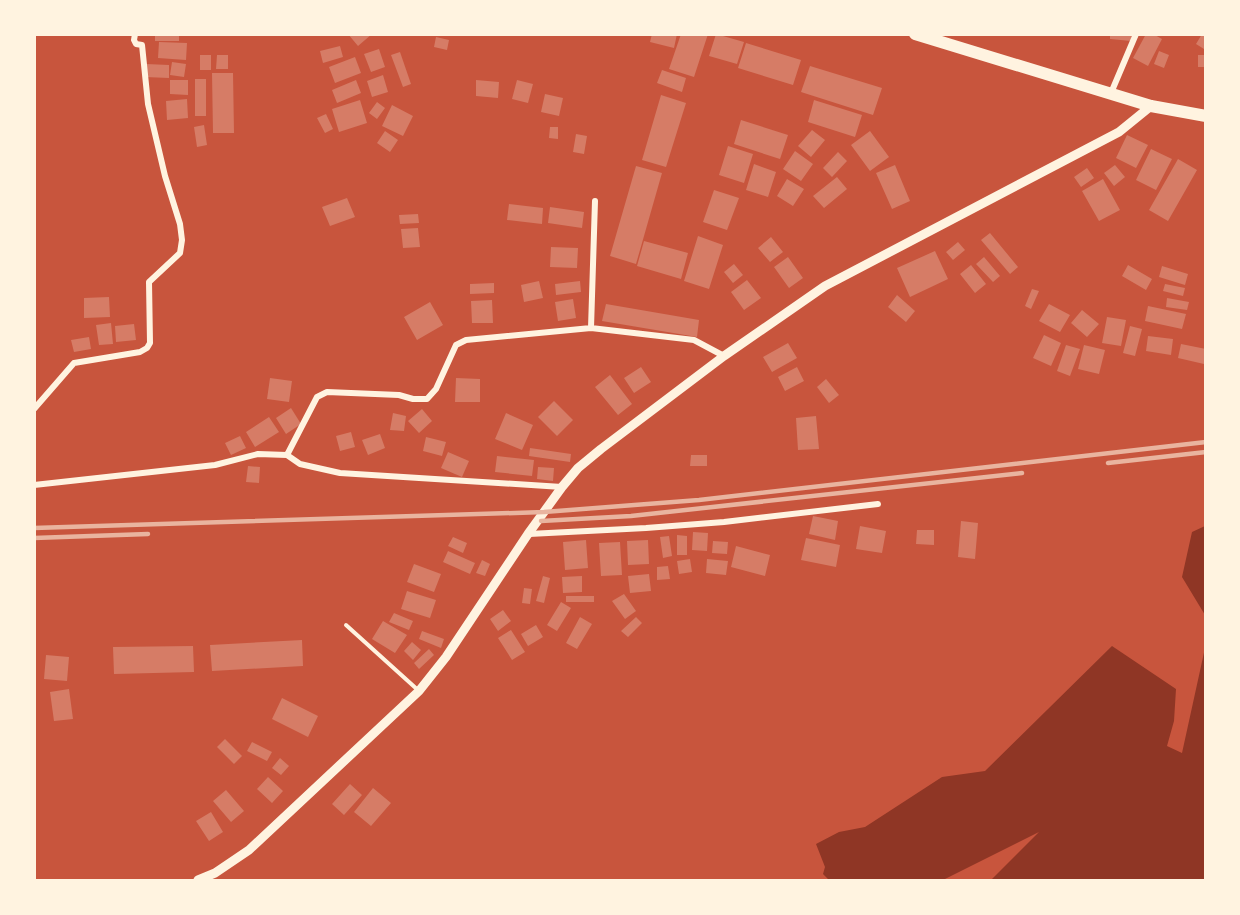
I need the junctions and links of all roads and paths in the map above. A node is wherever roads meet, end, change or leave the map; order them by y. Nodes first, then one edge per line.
1 (135, 34) edge
2 (915, 34) edge
3 (1136, 34) edge
4 (1111, 94) junction
5 (1151, 106) junction
6 (1206, 116) edge
7 (595, 201) dead end
8 (591, 328) junction
9 (724, 356) junction
10 (34, 409) edge
11 (287, 455) junction
12 (34, 484) edge
13 (562, 487) junction
14 (878, 504) dead end
15 (528, 534) junction
16 (346, 625) dead end
17 (419, 691) junction
18 (198, 880) edge

1 - 10 street
2 - 4 main road
3 - 4 street
4 - 5 main road
5 - 6 main road
5 - 9 street
7 - 8 street
8 - 9 street
8 - 11 street
9 - 13 street
11 - 12 street
11 - 13 street
13 - 15 street
14 - 15 street
15 - 17 street
16 - 17 lane
17 - 18 street

